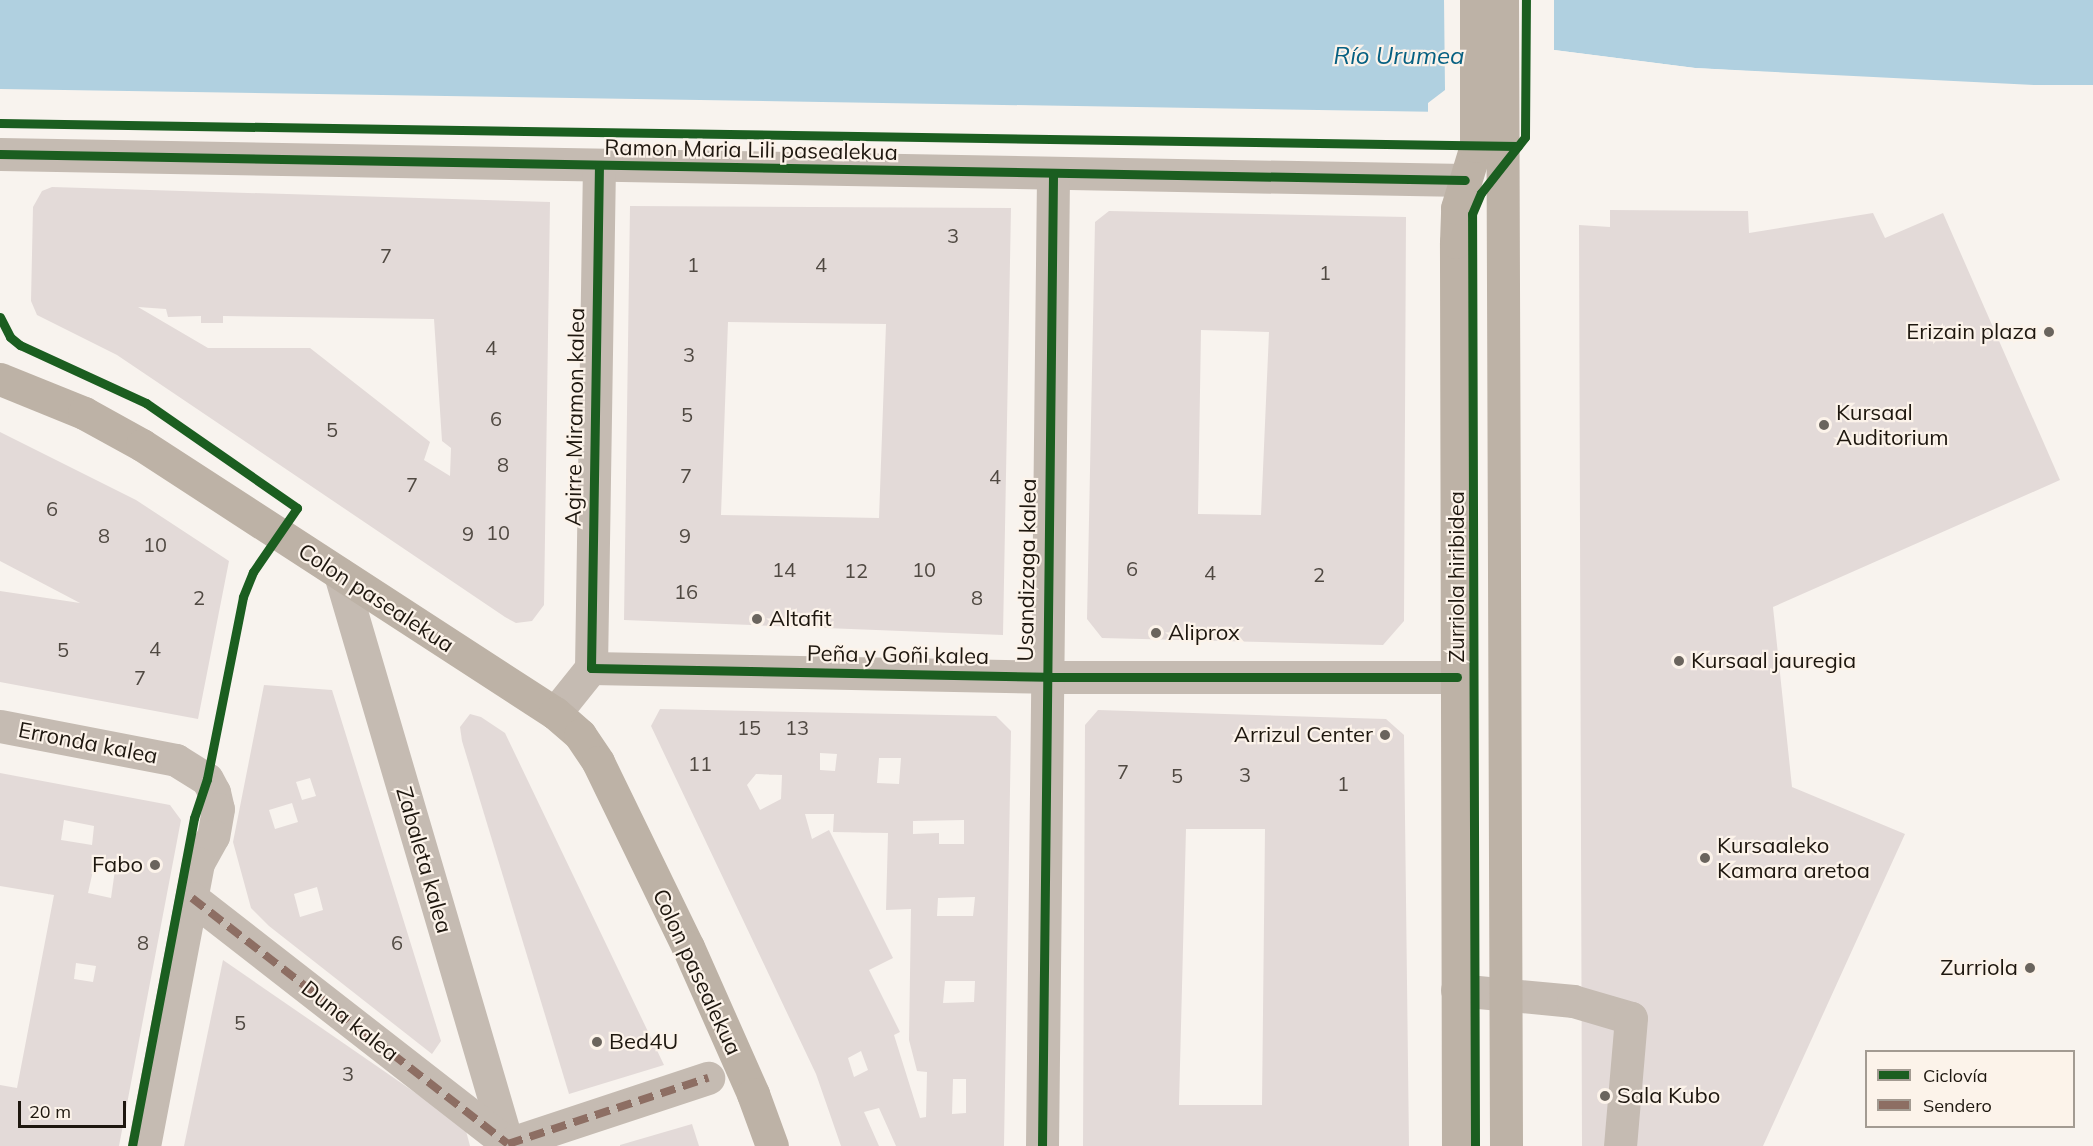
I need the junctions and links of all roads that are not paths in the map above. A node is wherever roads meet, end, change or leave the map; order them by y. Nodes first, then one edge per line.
1 (1476, 0) edge
2 (1502, 0) edge
3 (1489, 118) junction
4 (0, 154) edge
5 (599, 167) junction
6 (1053, 174) junction
7 (1465, 180) junction
8 (2, 379) edge
9 (340, 574) junction
10 (591, 668) junction
11 (1457, 676) junction
12 (1046, 677) junction
13 (555, 714) junction
14 (0, 726) edge
15 (192, 898) junction
16 (1457, 990) junction
17 (1506, 994) junction
18 (708, 1078) dead end
19 (508, 1145) edge
20 (144, 1146) edge
21 (772, 1146) edge
22 (1042, 1146) edge
23 (1458, 1146) edge
24 (1506, 1146) edge
25 (1620, 1146) edge

1 - 3 main road
2 - 3 main road
3 - 7 main road, Zurriola hiribidea
3 - 17 main road, Zurriola hiribidea
4 - 5 street, Ramon Maria Lili pasealekua
5 - 6 street, Ramon Maria Lili pasealekua
5 - 10 street, Agirre Miramon kalea
6 - 7 street, Ramon Maria Lili pasealekua
6 - 12 street, Usandizaga kalea
7 - 11 main road, Zurriola hiribidea
8 - 9 main road, Colon pasealekua
9 - 13 main road, Colon pasealekua
9 - 19 street, Zabaleta kalea
10 - 12 street, Peña y Goñi kalea
10 - 13 street
11 - 12 street, Peña y Goñi kalea
11 - 16 main road, Zurriola hiribidea
12 - 22 street, Usandizaga kalea
13 - 21 main road, Colon pasealekua
14 - 15 street, Erronda kalea
15 - 19 street, Duna kalea
15 - 20 street
16 - 17 street
16 - 23 main road, Zurriola hiribidea
17 - 24 main road, Zurriola hiribidea
17 - 25 street
18 - 19 street

